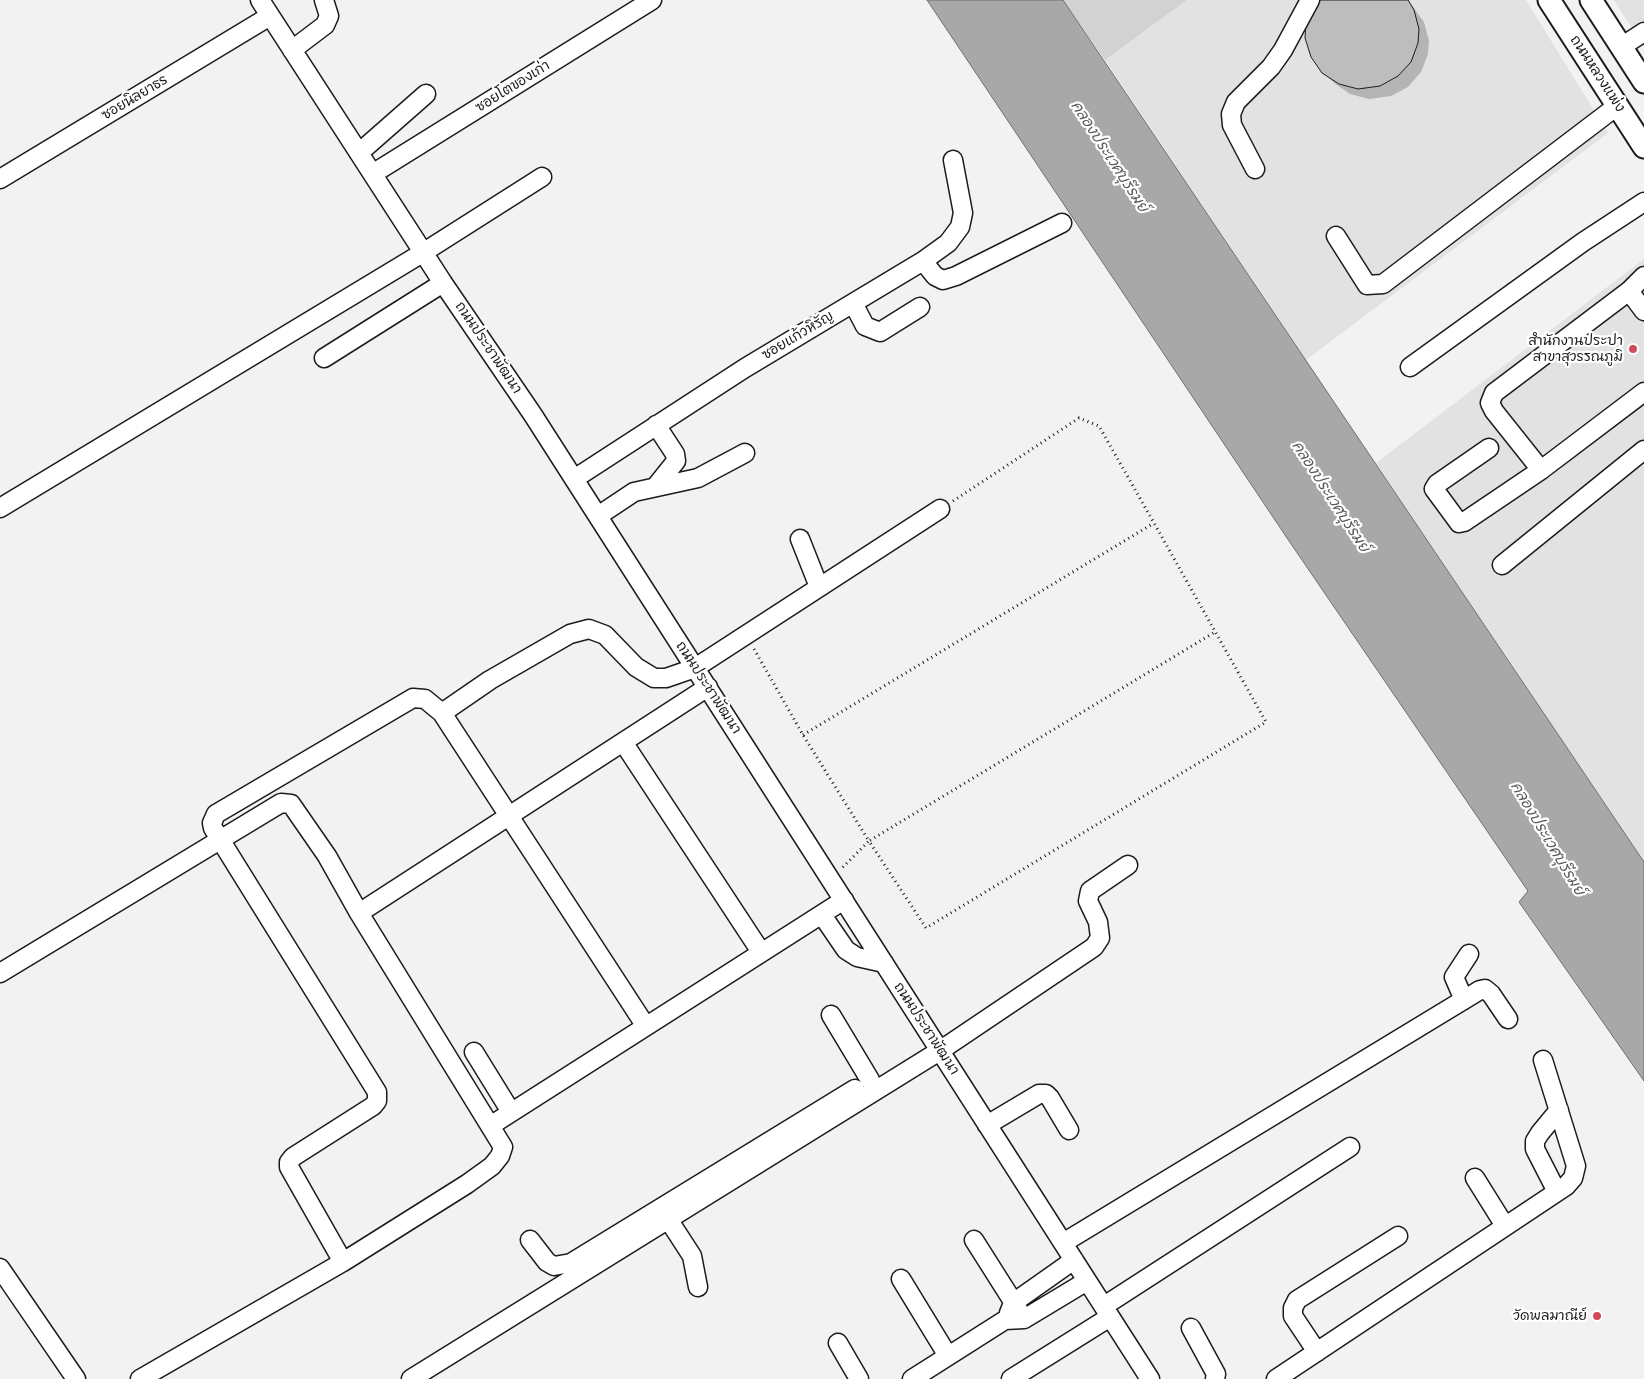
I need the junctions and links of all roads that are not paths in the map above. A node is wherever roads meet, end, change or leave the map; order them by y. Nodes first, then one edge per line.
1 (260, 0) edge
2 (324, 0) edge
3 (652, 0) edge
4 (1310, 0) edge
5 (1549, 0) edge
6 (1591, 0) edge
7 (270, 16) junction
8 (1644, 32) edge
9 (1621, 46) junction
10 (292, 50) junction
11 (1644, 82) edge
12 (426, 94) dead end
13 (1617, 106) junction
14 (1644, 147) edge
15 (360, 152) junction
16 (953, 160) dead end
17 (1255, 169) dead end
18 (374, 173) junction
19 (542, 177) dead end
20 (0, 179) edge
21 (1644, 202) edge
22 (1062, 223) dead end
23 (1336, 236) dead end
24 (424, 252) junction
25 (923, 261) junction
26 (1644, 276) edge
27 (443, 283) junction
28 (1629, 291) junction
29 (852, 304) junction
30 (920, 307) dead end
31 (1644, 311) edge
32 (324, 358) dead end
33 (1410, 367) dead end
34 (1644, 392) edge
35 (656, 425) junction
36 (1489, 448) dead end
37 (1644, 450) edge
38 (745, 453) dead end
39 (1541, 470) junction
40 (574, 479) junction
41 (656, 486) junction
42 (0, 508) edge
43 (940, 509) road end
44 (598, 516) junction
45 (800, 539) dead end
46 (1502, 565) dead end
47 (818, 587) junction
48 (695, 668) junction
49 (708, 687) junction
50 (442, 713) junction
51 (624, 742) junction
52 (509, 816) junction
53 (220, 839) junction
54 (1128, 865) dead end
55 (844, 900) junction
56 (359, 913) junction
57 (822, 915) junction
58 (761, 952) junction
59 (1469, 954) dead end
60 (884, 963) junction
61 (0, 974) edge
62 (1464, 1000) junction
63 (831, 1015) dead end
64 (1508, 1019) dead end
65 (646, 1025) junction
66 (938, 1046) junction
67 (474, 1052) dead end
68 (1543, 1060) dead end
69 (870, 1080) junction
70 (1559, 1110) junction
71 (511, 1112) junction
72 (987, 1125) junction
73 (490, 1126) junction
74 (1069, 1130) dead end
75 (1350, 1147) dead end
76 (1475, 1178) dead end
77 (1557, 1192) junction
78 (668, 1219) junction
79 (1505, 1226) junction
80 (1398, 1236) dead end
81 (530, 1240) dead end
82 (974, 1240) dead end
83 (1063, 1244) junction
84 (1074, 1260) junction
85 (343, 1262) junction
86 (0, 1268) edge
87 (901, 1279) dead end
88 (1087, 1281) junction
89 (698, 1287) dead end
90 (1013, 1303) junction
91 (1107, 1312) junction
92 (1024, 1319) junction
93 (1005, 1320) junction
94 (1191, 1328) dead end
95 (838, 1343) dead end
96 (1317, 1352) junction
97 (948, 1356) junction
98 (76, 1379) edge
99 (140, 1379) edge
100 (411, 1379) edge
101 (859, 1379) edge
102 (912, 1379) edge
103 (1012, 1379) edge
104 (1150, 1379) edge
105 (1215, 1379) edge
106 (1276, 1379) edge

1 - 7 street, ถนนประชาพัฒนา
2 - 10 street
3 - 18 street, ซอยโตของเก่า
4 - 17 street
5 - 13 main road, ถนนหลวงแพ่ง
6 - 9 main road
7 - 10 street, ถนนประชาพัฒนา
7 - 20 street, ซอยนิลยาธร
8 - 9 street
9 - 11 main road
10 - 15 street, ถนนประชาพัฒนา
12 - 15 street
13 - 14 main road, ถนนหลวงแพ่ง
13 - 23 street
15 - 18 street, ถนนประชาพัฒนา
16 - 25 street, ซอยแก้วหิรัญ
18 - 24 street, ถนนประชาพัฒนา
19 - 24 street
21 - 33 street
22 - 25 street
24 - 27 street, ถนนประชาพัฒนา
24 - 42 street
25 - 29 street, ซอยแก้วหิรัญ
26 - 28 street
27 - 32 street
27 - 40 street, ถนนประชาพัฒนา
28 - 31 street
28 - 39 street
29 - 30 street
29 - 35 street, ซอยแก้วหิรัญ
34 - 39 street
35 - 40 street, ซอยแก้วหิรัญ
35 - 41 street
36 - 39 street
37 - 46 street
38 - 41 street
40 - 44 street, ถนนประชาพัฒนา
41 - 44 street
43 - 47 street
44 - 48 street, ถนนประชาพัฒนา
45 - 47 street
47 - 48 street
48 - 49 street, ถนนประชาพัฒนา
48 - 50 street
49 - 51 street
49 - 55 street, ถนนประชาพัฒนา
50 - 52 street
50 - 53 street
51 - 52 street
51 - 58 street
52 - 56 street
52 - 65 street
53 - 56 street
53 - 61 street
53 - 85 street
54 - 66 street
55 - 57 street
55 - 60 street, ถนนประชาพัฒนา
56 - 73 street
57 - 58 street
57 - 60 street
58 - 65 street
59 - 62 street
60 - 66 street, ถนนประชาพัฒนา
62 - 64 street
62 - 83 street
63 - 69 street
65 - 71 street
66 - 69 street
66 - 72 street, ถนนประชาพัฒนา
66 - 78 street
67 - 71 street
68 - 70 street
69 - 81 street
70 - 77 street
70 - 77 street
71 - 73 street
72 - 74 street
72 - 83 street, ถนนประชาพัฒนา
73 - 85 street
75 - 91 street
76 - 79 street
77 - 79 street
78 - 89 street
78 - 100 street
79 - 96 street
80 - 96 street
82 - 90 street
83 - 84 street, ถนนประชาพัฒนา
84 - 88 street, ถนนประชาพัฒนา
84 - 90 street
85 - 99 street
86 - 98 street
87 - 97 street
88 - 91 street, ถนนประชาพัฒนา
88 - 92 street
90 - 92 street
90 - 93 street
91 - 103 street
91 - 104 street, ถนนประชาพัฒนา
92 - 93 street
93 - 97 street
94 - 105 street
95 - 101 street
96 - 106 street
97 - 102 street

